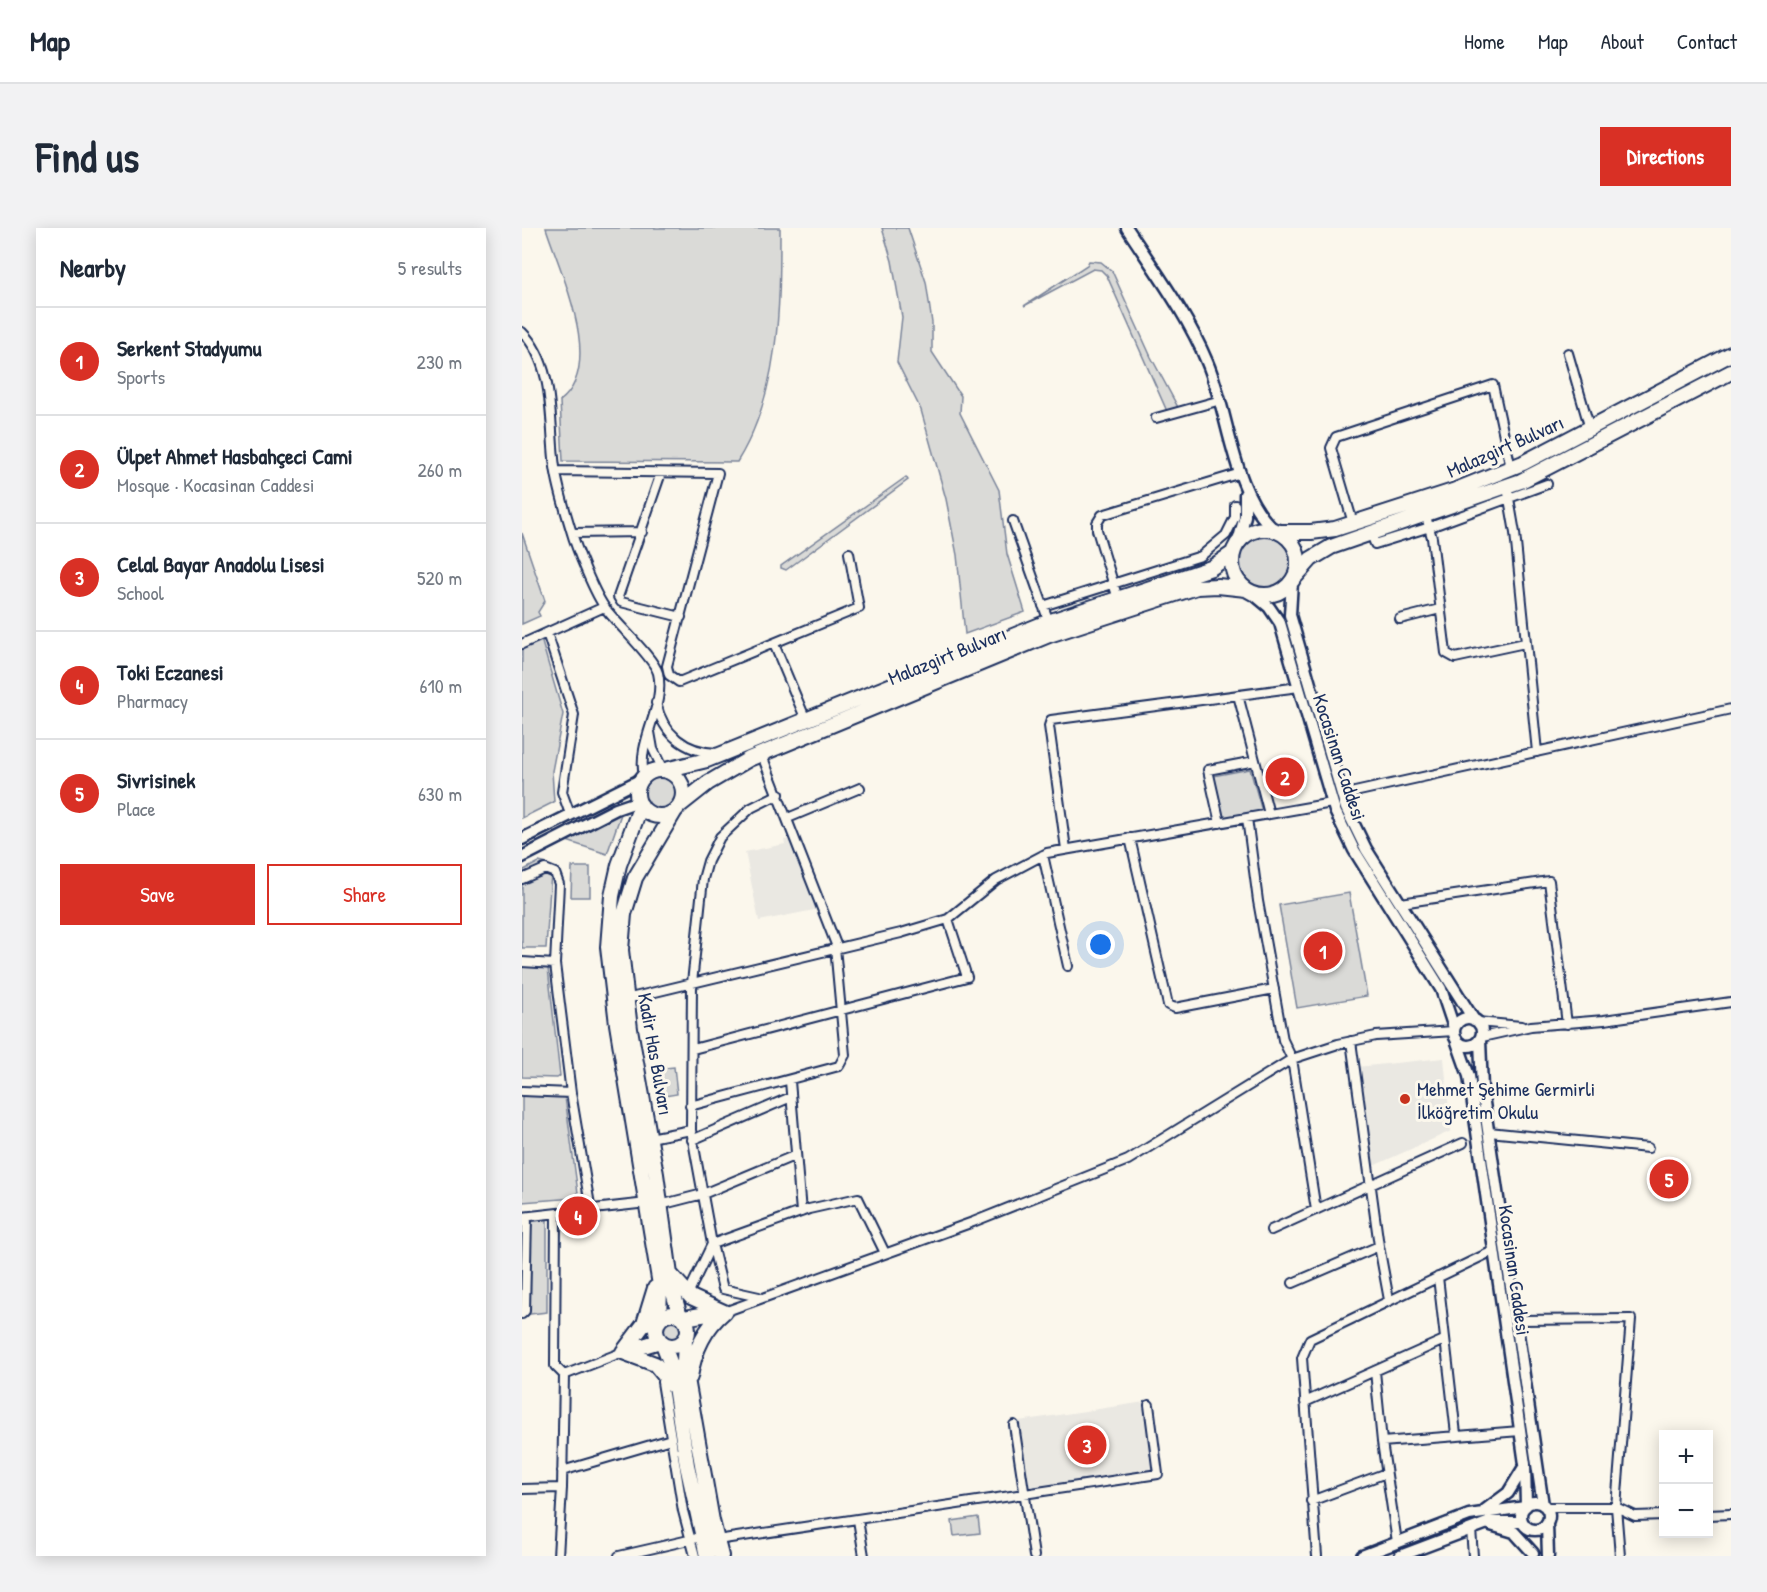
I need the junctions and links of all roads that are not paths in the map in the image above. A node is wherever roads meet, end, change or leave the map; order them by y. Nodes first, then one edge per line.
1 (1127, 228) edge
2 (522, 332) edge
3 (1568, 353) dead end
4 (1731, 354) edge
5 (1731, 372) edge
6 (1221, 400) junction
7 (1156, 418) dead end
8 (1590, 429) junction
9 (1511, 468) junction
10 (556, 471) junction
11 (661, 473) junction
12 (1241, 473) junction
13 (1547, 484) dead end
14 (1245, 488) junction
15 (1508, 493) junction
16 (1234, 505) dead end
17 (1012, 521) dead end
18 (1428, 521) junction
19 (1353, 523) junction
20 (1277, 531) junction
21 (642, 532) junction
22 (572, 533) junction
23 (1236, 548) junction
24 (849, 553) dead end
25 (1294, 579) junction
26 (1114, 584) junction
27 (1248, 590) junction
28 (1118, 599) junction
29 (1043, 606) junction
30 (604, 607) junction
31 (1440, 609) junction
32 (681, 617) junction
33 (1400, 619) dead end
34 (1049, 622) junction
35 (547, 633) junction
36 (1525, 643) junction
37 (522, 644) edge
38 (774, 644) junction
39 (669, 675) junction
40 (658, 677) junction
41 (1299, 687) junction
42 (1238, 695) junction
43 (656, 700) junction
44 (1731, 709) edge
45 (806, 720) junction
46 (649, 728) junction
47 (730, 751) junction
48 (1537, 752) junction
49 (761, 753) junction
50 (1256, 761) junction
51 (664, 770) junction
52 (643, 778) junction
53 (860, 788) dead end
54 (779, 794) junction
55 (1336, 799) junction
56 (640, 803) junction
57 (677, 808) junction
58 (570, 814) junction
59 (1269, 814) junction
60 (788, 818) junction
61 (1247, 818) junction
62 (1220, 823) junction
63 (1130, 838) junction
64 (522, 839) edge
65 (1066, 849) junction
66 (1043, 855) junction
67 (522, 857) edge
68 (522, 879) edge
69 (1401, 903) junction
70 (948, 919) junction
71 (836, 947) junction
72 (522, 962) edge
73 (555, 964) junction
74 (1068, 966) dead end
75 (692, 983) junction
76 (1274, 989) junction
77 (626, 999) junction
78 (1731, 1002) edge
79 (842, 1011) junction
80 (1476, 1021) junction
81 (1566, 1024) junction
82 (1531, 1026) junction
83 (1455, 1033) junction
84 (1481, 1039) junction
85 (1351, 1041) junction
86 (693, 1049) junction
87 (1292, 1059) junction
88 (790, 1081) junction
89 (522, 1091) edge
90 (571, 1093) junction
91 (791, 1097) junction
92 (690, 1106) junction
93 (691, 1130) junction
94 (1489, 1132) junction
95 (650, 1138) junction
96 (692, 1140) junction
97 (1463, 1143) dead end
98 (1648, 1148) dead end
99 (796, 1155) junction
100 (1370, 1185) junction
101 (703, 1194) junction
102 (653, 1204) junction
103 (1317, 1210) junction
104 (591, 1211) junction
105 (801, 1212) junction
106 (556, 1215) junction
107 (524, 1217) edge
108 (1271, 1230) dead end
109 (712, 1244) junction
110 (1379, 1246) junction
111 (1493, 1251) junction
112 (885, 1253) junction
113 (663, 1271) junction
114 (1438, 1277) junction
115 (1293, 1283) dead end
116 (688, 1294) junction
117 (760, 1297) junction
118 (1389, 1300) junction
119 (724, 1312) junction
120 (522, 1314) edge
121 (682, 1317) junction
122 (1515, 1320) junction
123 (713, 1322) junction
124 (657, 1323) junction
125 (686, 1338) junction
126 (1444, 1340) junction
127 (662, 1343) junction
128 (623, 1352) junction
129 (1375, 1371) junction
130 (564, 1375) junction
131 (662, 1382) dead end
132 (676, 1392) junction
133 (690, 1397) junction
134 (1305, 1402) junction
135 (1149, 1405) dead end
136 (1014, 1425) dead end
137 (1520, 1431) junction
138 (1456, 1434) junction
139 (1382, 1442) junction
140 (676, 1443) junction
141 (1525, 1464) junction
142 (562, 1471) junction
143 (1386, 1473) junction
144 (562, 1488) junction
145 (522, 1489) edge
146 (1025, 1496) junction
147 (1311, 1501) junction
148 (1526, 1506) junction
149 (1544, 1506) junction
150 (1616, 1507) junction
151 (1483, 1511) junction
152 (1731, 1514) edge
153 (1659, 1515) edge
154 (1713, 1515) edge
155 (858, 1520) junction
156 (1523, 1524) junction
157 (1546, 1524) junction
158 (1482, 1525) junction
159 (1471, 1528) junction
160 (696, 1538) junction
161 (717, 1540) junction
162 (1397, 1542) junction
163 (1533, 1554) edge
164 (558, 1556) edge
165 (624, 1556) edge
166 (695, 1556) edge
167 (707, 1556) edge
168 (721, 1556) edge
169 (864, 1556) edge
170 (1034, 1556) edge
171 (1317, 1556) edge
172 (1362, 1556) edge
173 (1400, 1556) edge
174 (1473, 1556) edge
175 (1548, 1556) edge
176 (1620, 1556) edge

1 - 6 main road
2 - 10 street
3 - 8 street
4 - 8 highway, Malazgirt Bulvarı
5 - 15 highway, Malazgirt Bulvarı
6 - 7 street
6 - 12 main road
8 - 9 highway, Malazgirt Bulvarı
9 - 19 highway, Malazgirt Bulvarı
9 - 19 street
10 - 11 street
10 - 22 street
11 - 21 street
11 - 32 street
12 - 14 main road
12 - 26 street
13 - 15 street
14 - 20 main road
14 - 23 main road
15 - 18 highway, Malazgirt Bulvarı
15 - 36 street
16 - 26 street
17 - 29 street
18 - 25 highway, Malazgirt Bulvarı
18 - 31 street
19 - 20 highway, Malazgirt Bulvarı
20 - 23 highway
20 - 25 highway
21 - 22 street
21 - 32 street
22 - 30 street
23 - 27 highway
23 - 28 highway, Malazgirt Bulvarı
24 - 38 street
25 - 27 highway
25 - 55 main road, Kocasinan Caddesi
26 - 28 street
26 - 29 street
27 - 41 main road, Kocasinan Caddesi
27 - 49 highway, Malazgirt Bulvarı
28 - 34 highway, Malazgirt Bulvarı
29 - 34 street
30 - 35 street
30 - 40 street
31 - 33 street
31 - 36 street
32 - 39 street
34 - 45 highway, Malazgirt Bulvarı
35 - 37 street
35 - 58 street
36 - 48 street
38 - 39 street
38 - 45 street
39 - 40 street
40 - 43 street
41 - 42 street
41 - 55 main road, Kocasinan Caddesi
42 - 50 street
42 - 65 street
43 - 46 street
43 - 47 street
44 - 48 street
45 - 47 highway, Malazgirt Bulvarı
46 - 51 street
46 - 52 street
47 - 51 highway, Malazgirt Bulvarı
48 - 55 street
49 - 54 street
49 - 57 highway, Malazgirt Bulvarı
50 - 59 street
50 - 62 street
51 - 52 highway
51 - 57 highway
52 - 56 highway
52 - 58 main road
53 - 60 street
54 - 60 street
54 - 75 street
55 - 59 street
55 - 69 main road, Kocasinan Caddesi
55 - 83 main road, Kocasinan Caddesi
56 - 57 highway
56 - 67 main road
56 - 102 highway, Kadir Has Bulvarı
57 - 77 highway, Kadir Has Bulvarı
58 - 64 main road
59 - 61 street
60 - 71 street
61 - 62 street
61 - 76 street
62 - 63 street
63 - 65 street
63 - 76 street
65 - 66 street
66 - 70 street
66 - 74 street
68 - 73 street
69 - 80 main road, Kocasinan Caddesi
69 - 81 street
70 - 71 street
70 - 79 street
71 - 75 street
71 - 79 street
72 - 73 street
73 - 90 street
75 - 77 street
75 - 86 street
76 - 87 street
77 - 95 highway, Kadir Has Bulvarı
78 - 81 street
79 - 86 street
79 - 88 street
80 - 82 street
80 - 83 main road
80 - 84 main road
81 - 82 street
82 - 84 street
83 - 84 main road
83 - 85 street
83 - 111 main road, Kocasinan Caddesi
84 - 94 main road, Kocasinan Caddesi
85 - 87 street
85 - 100 street
86 - 92 street
87 - 103 street
87 - 112 street
88 - 91 street
88 - 92 street
89 - 90 street
90 - 104 street
91 - 96 street
91 - 99 street
92 - 93 street
93 - 95 street
93 - 96 street
94 - 98 street
94 - 122 main road, Kocasinan Caddesi
95 - 102 highway, Kadir Has Bulvarı
96 - 101 street
97 - 100 street
99 - 101 street
99 - 105 street
100 - 103 street
100 - 110 street
101 - 102 street
101 - 109 street
102 - 104 street
102 - 113 highway, Kadir Has Bulvarı
103 - 108 street
104 - 106 street
105 - 109 street
105 - 112 street
106 - 107 street
106 - 130 street
107 - 120 street
109 - 116 street
109 - 117 street
110 - 115 street
110 - 118 street
111 - 114 street
111 - 137 main road, Kocasinan Caddesi
112 - 117 street
113 - 116 highway
113 - 121 highway, Kadir Has Bulvarı
113 - 124 highway, Kadir Has Bulvarı
113 - 128 highway
114 - 118 street
114 - 126 street
116 - 119 highway
117 - 119 street
118 - 134 street
119 - 121 highway
119 - 123 highway
121 - 124 highway
121 - 125 highway
122 - 149 main road, Kocasinan Caddesi
122 - 150 street
123 - 125 highway
123 - 133 highway
124 - 127 highway
124 - 128 highway
125 - 127 highway
125 - 133 highway
126 - 129 street
126 - 138 street
127 - 128 highway
127 - 132 highway
128 - 130 street
128 - 132 highway
129 - 134 street
129 - 139 street
130 - 142 street
131 - 140 street
132 - 140 highway
133 - 161 highway
134 - 147 street
135 - 146 street
136 - 146 street
137 - 138 street
137 - 141 main road, Kocasinan Caddesi
138 - 139 street
139 - 143 street
140 - 142 street
140 - 160 highway
141 - 148 main road, Kocasinan Caddesi
141 - 151 main road
142 - 144 street
143 - 147 street
143 - 162 street
144 - 145 street
144 - 164 street
146 - 155 street
146 - 170 street
147 - 171 street
148 - 149 main road
148 - 151 main road
148 - 156 main road
149 - 150 street
149 - 157 main road
150 - 153 street
150 - 176 street
151 - 162 main road
152 - 154 street
155 - 161 street
155 - 169 street
156 - 157 main road
156 - 158 main road
156 - 163 main road
157 - 175 main road
158 - 159 main road
158 - 163 main road
159 - 173 main road
159 - 174 street
160 - 165 street
160 - 166 street
160 - 167 highway
161 - 168 highway
162 - 172 main road

